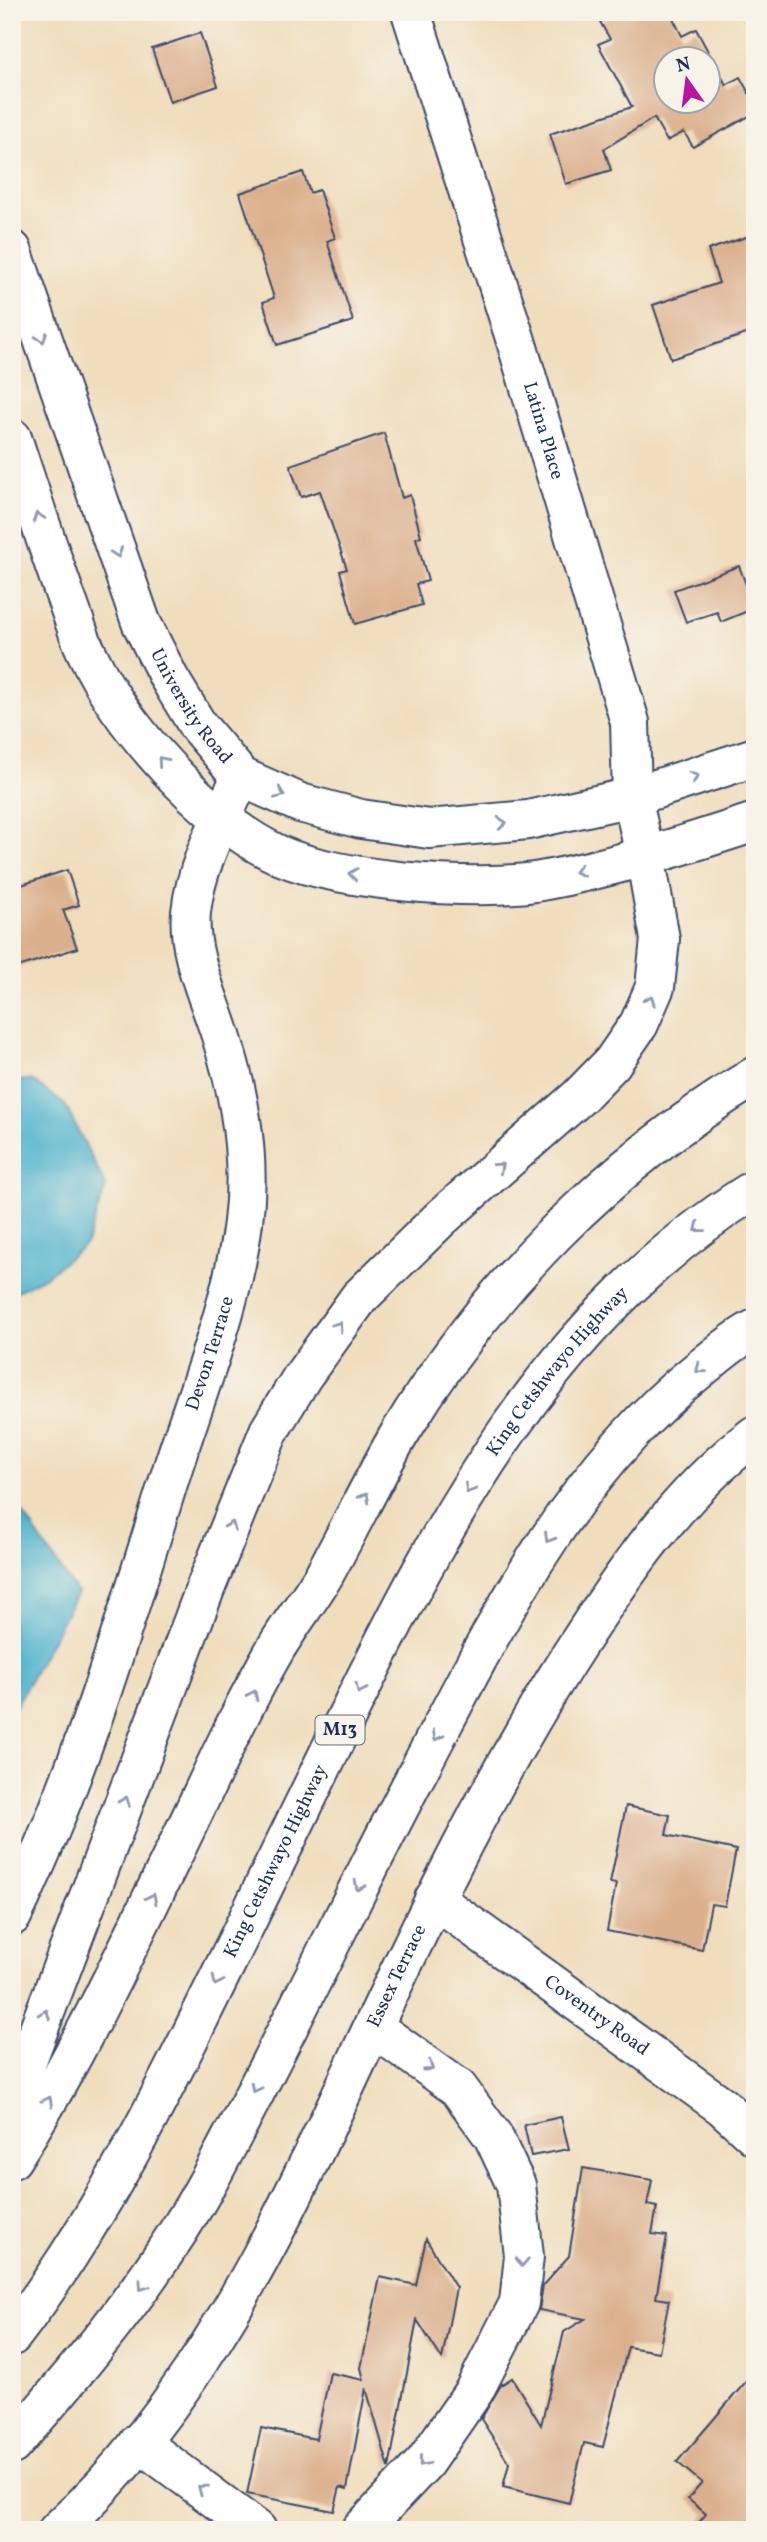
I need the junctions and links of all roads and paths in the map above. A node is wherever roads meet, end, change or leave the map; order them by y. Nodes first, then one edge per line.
1 (411, 12) edge
2 (12, 250) edge
3 (12, 438) edge
4 (755, 757) edge
5 (241, 777) junction
6 (632, 797) junction
7 (222, 818) junction
8 (755, 822) edge
9 (685, 845) junction
10 (755, 849) edge
11 (645, 855) junction
12 (755, 1076) edge
13 (755, 1189) edge
14 (755, 1329) edge
15 (755, 1436) edge
16 (434, 1899) junction
17 (12, 1916) edge
18 (373, 2027) junction
19 (12, 2101) edge
20 (755, 2136) edge
21 (12, 2159) edge
22 (12, 2336) edge
23 (139, 2442) junction
24 (12, 2445) edge
25 (58, 2530) edge
26 (257, 2530) edge
27 (361, 2530) edge

1 - 6 main road, Latina Place
2 -> 5 main road, University Road
7 -> 3 main road
6 -> 4 main road, University Road
5 -> 6 main road, University Road
5 - 7 main road, Devon Terrace
6 - 11 main road, Latina Place
11 -> 7 main road
7 - 17 main road, Devon Terrace
8 - 9 main road
9 - 10 main road
9 - 11 main road
19 -> 11 main road, Latina Place
21 -> 12 main road
13 -> 22 main road, King Cetshwayo Highway / M13
14 -> 24 main road
15 - 16 main road, Essex Terrace
16 - 18 main road, Essex Terrace
16 - 20 main road, Coventry Road
18 - 23 main road, Essex Terrace
18 -> 27 main road
23 - 25 main road, Essex Terrace
26 -> 23 main road

